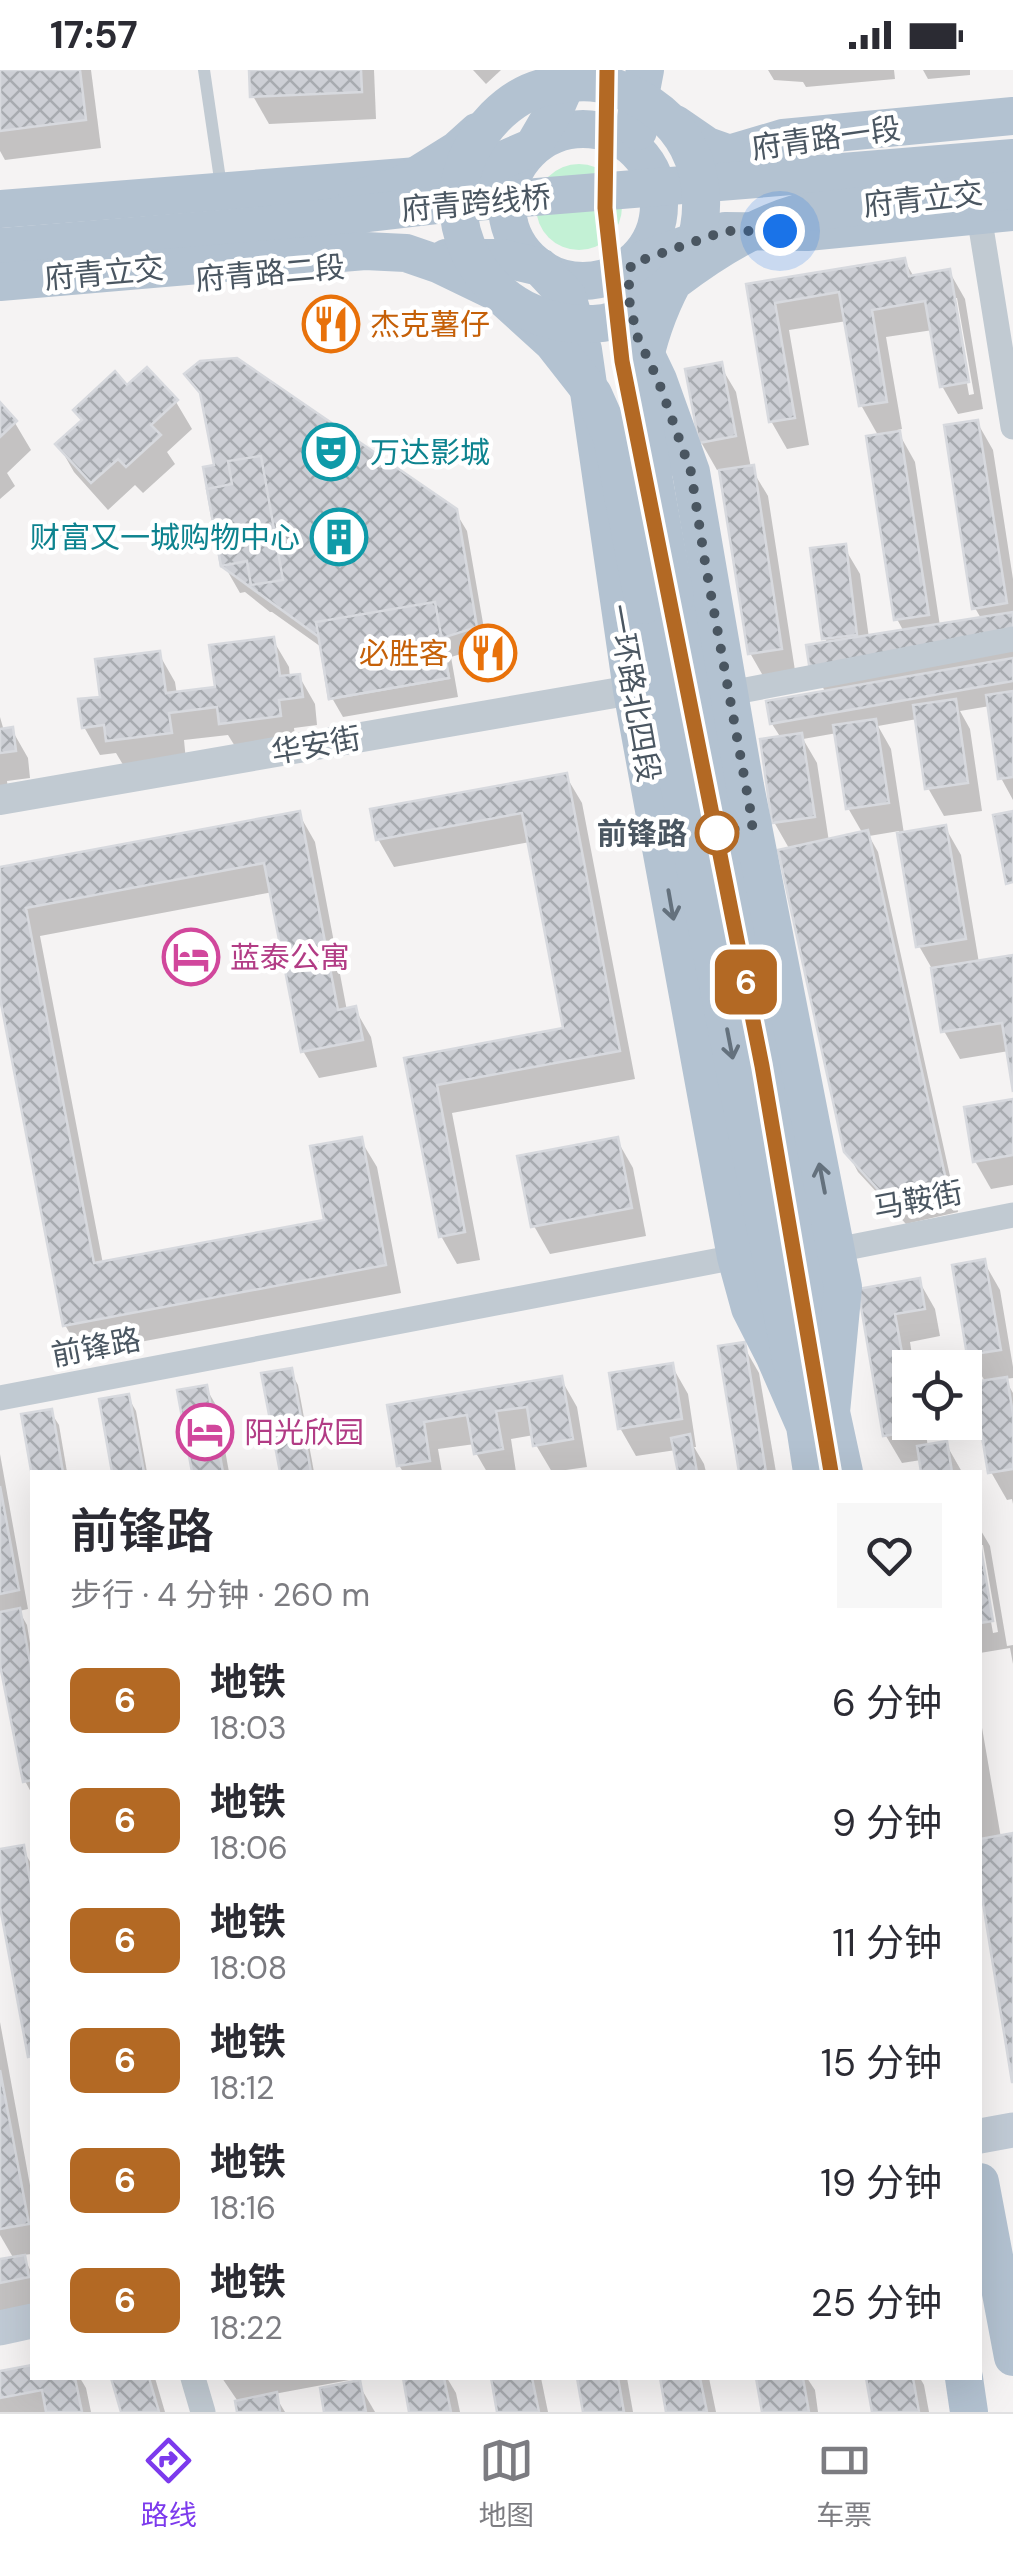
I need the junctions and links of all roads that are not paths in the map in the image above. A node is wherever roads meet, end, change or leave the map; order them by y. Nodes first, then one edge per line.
1 (204, 70) edge
2 (534, 70) edge
3 (572, 70) edge
4 (635, 70) edge
5 (645, 70) edge
6 (505, 106) junction
7 (1013, 116) edge
8 (666, 117) junction
9 (1013, 139) edge
10 (533, 147) junction
11 (641, 156) junction
12 (1013, 158) edge
13 (1013, 179) edge
14 (1013, 190) edge
15 (222, 191) junction
16 (0, 209) edge
17 (996, 214) edge
18 (0, 228) edge
19 (0, 247) edge
20 (631, 264) junction
21 (0, 266) edge
22 (540, 267) junction
23 (0, 282) edge
24 (673, 282) junction
25 (498, 294) junction
26 (0, 298) edge
27 (1013, 427) edge
28 (659, 602) junction
29 (1013, 639) edge
30 (632, 690) junction
31 (730, 693) junction
32 (0, 800) edge
33 (1013, 1215) edge
34 (836, 1250) junction
35 (736, 1257) junction
36 (0, 1398) edge
37 (818, 1419) junction
38 (812, 1470) edge
39 (843, 1470) edge
40 (1013, 2130) edge
41 (982, 2136) edge
42 (982, 2193) edge
43 (30, 2322) edge
44 (0, 2328) edge
45 (1013, 2357) edge
46 (194, 2380) edge
47 (964, 2380) edge
48 (203, 2412) edge
49 (970, 2412) edge

1 - 15 lane
2 - 6 main road
3 - 10 main road
4 - 8 main road, 府青立交
5 - 11 main road
6 - 8 main road, 府青立交, bridge
6 - 18 main road, bridge
6 - 25 main road, 府青立交, bridge
7 - 11 main road, 府青路一段
8 - 9 main road, 府青立交, bridge
8 - 24 main road, 府青立交, bridge
10 - 11 main road
10 - 15 main road
10 - 22 main road
11 - 20 main road
12 - 19 main road, 府青跨线桥, bridge
13 - 21 main road, 府青跨线桥, bridge
14 - 24 main road, 府青立交, bridge
15 - 16 main road
17 - 20 main road
17 - 27 street
20 - 22 main road
20 - 31 main road, 一环路北四段
22 - 26 main road, 府青路二段
22 - 30 main road, 一环路北四段
23 - 25 main road, 府青立交, bridge
24 - 25 main road, 府青立交, bridge
24 - 28 main road, 府青立交, bridge
25 - 28 main road, 府青立交, bridge
28 - 37 main road, 府青立交
29 - 31 street
30 - 32 street, 华安街
30 -> 35 main road, 一环路北四段
34 -> 31 main road, 一环路北四段
33 - 34 street, 马鞍街
34 - 37 main road, 一环路北四段
35 - 36 street, 前锋路
35 - 37 main road, 一环路北四段
37 - 38 main road, 一环路北四段
37 - 39 main road, 一环路北四段
40 - 41 main road
42 - 45 main road
43 - 44 main road
46 - 48 street
47 - 49 main road

